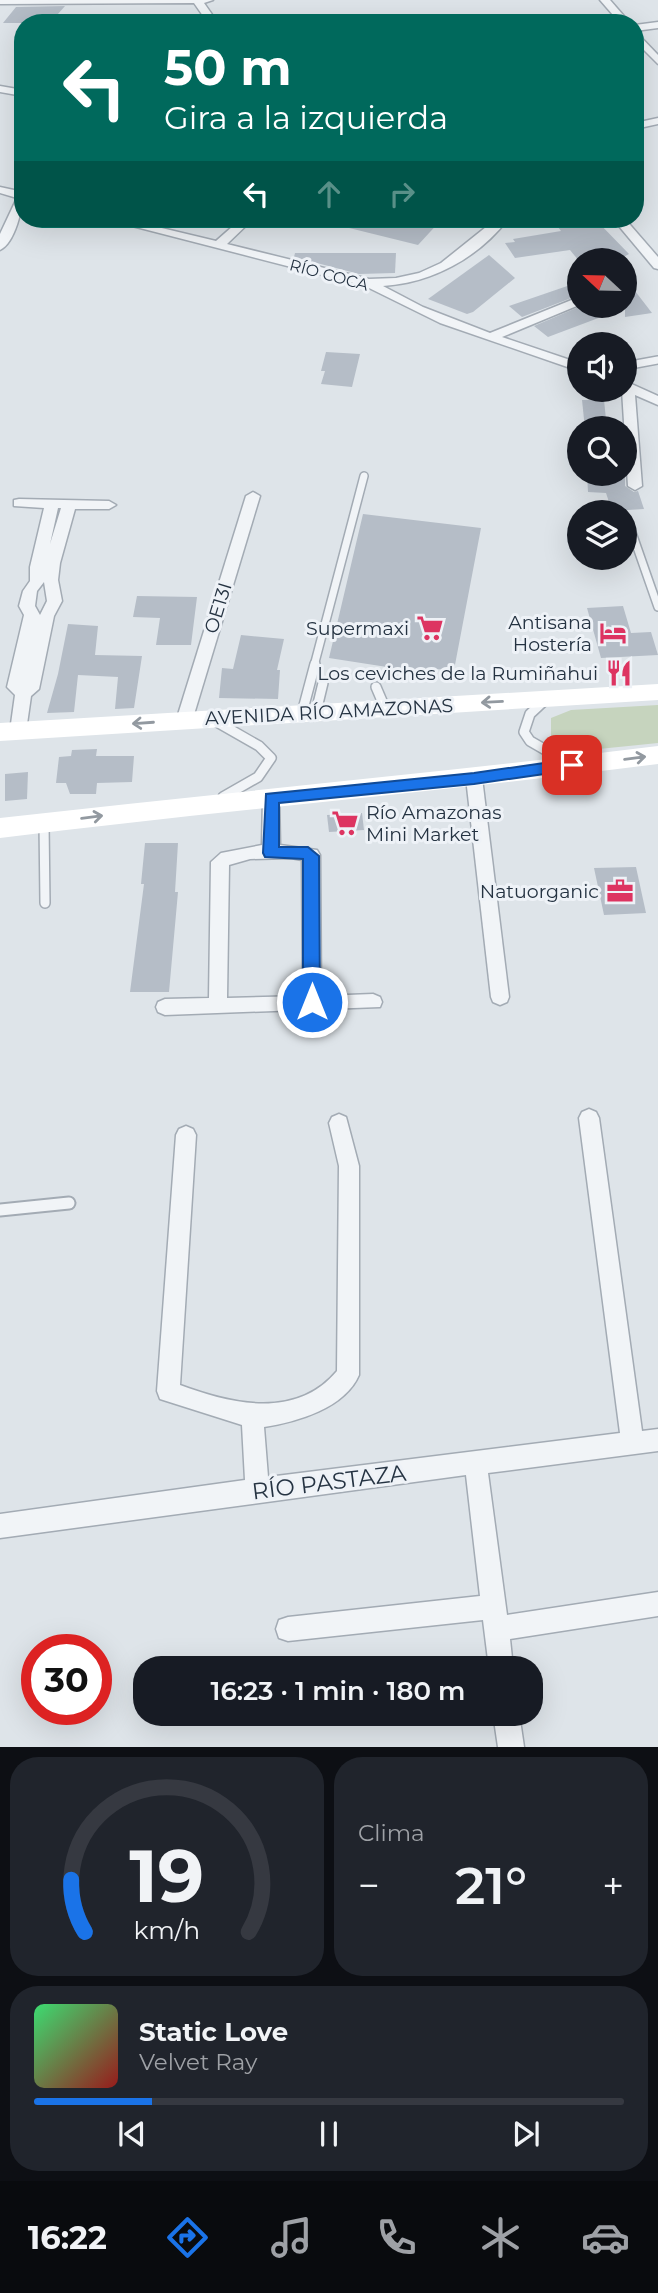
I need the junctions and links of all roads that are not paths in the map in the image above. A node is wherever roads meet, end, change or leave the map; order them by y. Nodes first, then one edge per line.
1 (201, 0) edge
2 (605, 0) edge
3 (0, 1) edge
4 (617, 14) edge
5 (644, 45) edge
6 (658, 61) edge
7 (14, 216) edge
8 (147, 228) edge
9 (237, 228) edge
10 (492, 228) edge
11 (627, 228) edge
12 (0, 246) edge
13 (218, 246) junction
14 (658, 265) edge
15 (421, 277) junction
16 (369, 283) junction
17 (403, 303) junction
18 (567, 306) edge
19 (492, 337) junction
20 (658, 360) edge
21 (567, 363) edge
22 (637, 364) edge
23 (637, 391) edge
24 (658, 401) edge
25 (364, 476) dead end
26 (253, 496) dead end
27 (19, 502) dead end
28 (52, 503) junction
29 (69, 504) junction
30 (108, 505) dead end
31 (50, 547) junction
32 (637, 547) edge
33 (44, 581) junction
34 (658, 607) edge
35 (39, 615) junction
36 (323, 683) dead end
37 (658, 692) edge
38 (546, 699) junction
39 (309, 712) junction
40 (211, 719) junction
41 (184, 720) junction
42 (9, 732) edge
43 (658, 755) edge
44 (572, 765) junction
45 (474, 778) junction
46 (271, 798) junction
47 (202, 804) junction
48 (44, 823) junction
49 (0, 828) edge
50 (271, 853) junction
51 (45, 903) dead end
52 (500, 997) dead end
53 (312, 1002) junction
54 (373, 1002) dead end
55 (218, 1005) junction
56 (165, 1007) dead end
57 (589, 1118) dead end
58 (339, 1123) dead end
59 (187, 1135) dead end
60 (69, 1203) dead end
61 (0, 1210) edge
62 (253, 1416) junction
63 (658, 1440) edge
64 (633, 1444) junction
65 (476, 1465) junction
66 (258, 1490) junction
67 (0, 1526) edge
68 (658, 1604) edge
69 (494, 1618) junction
70 (288, 1629) dead end
71 (499, 1656) edge
72 (508, 1726) edge
73 (511, 1747) edge

1 - 3 street
2 - 4 street
5 - 6 street
7 - 12 street
8 - 13 street, RÍO COCA
9 - 13 street
10 - 15 street
11 - 14 street
13 - 16 street, RÍO COCA
15 - 16 street
15 - 17 street
16 - 17 street, RÍO COCA
17 - 19 street, RÍO COCA
18 - 19 street
19 - 21 street, RÍO COCA
20 - 22 lane
23 - 24 street
25 - 39 lane
26 - 41 street, OE13I
27 - 28 street
28 - 29 street
28 - 31 street
29 - 30 street
29 - 31 street
31 - 33 street
32 - 34 lane
33 - 35 street
33 - 35 street
35 - 42 street
36 - 39 lane
37 - 38 main road, AVENIDA RÍO AMAZONAS
38 -> 39 main road, AVENIDA RÍO AMAZONAS
38 - 44 lane
39 - 40 main road, AVENIDA RÍO AMAZONAS
40 - 41 main road, AVENIDA RÍO AMAZONAS
40 - 47 lane
41 -> 42 main road, AVENIDA RÍO AMAZONAS
44 -> 43 main road
44 - 45 main road
45 - 46 main road
45 - 52 street
46 - 47 main road
46 - 50 street
48 -> 47 main road
48 - 49 main road
48 - 51 lane
50 - 53 street
50 - 55 street
53 - 54 street
53 - 55 street
55 - 56 street
57 - 64 street
58 - 62 street
59 - 62 street
60 - 61 lane
62 - 66 street
63 - 64 street, RÍO PASTAZA
64 - 65 street, RÍO PASTAZA
65 - 66 street, RÍO PASTAZA
65 - 69 street
66 - 67 street, RÍO PASTAZA
68 - 69 street
69 - 70 street
69 - 71 street
72 - 73 street

